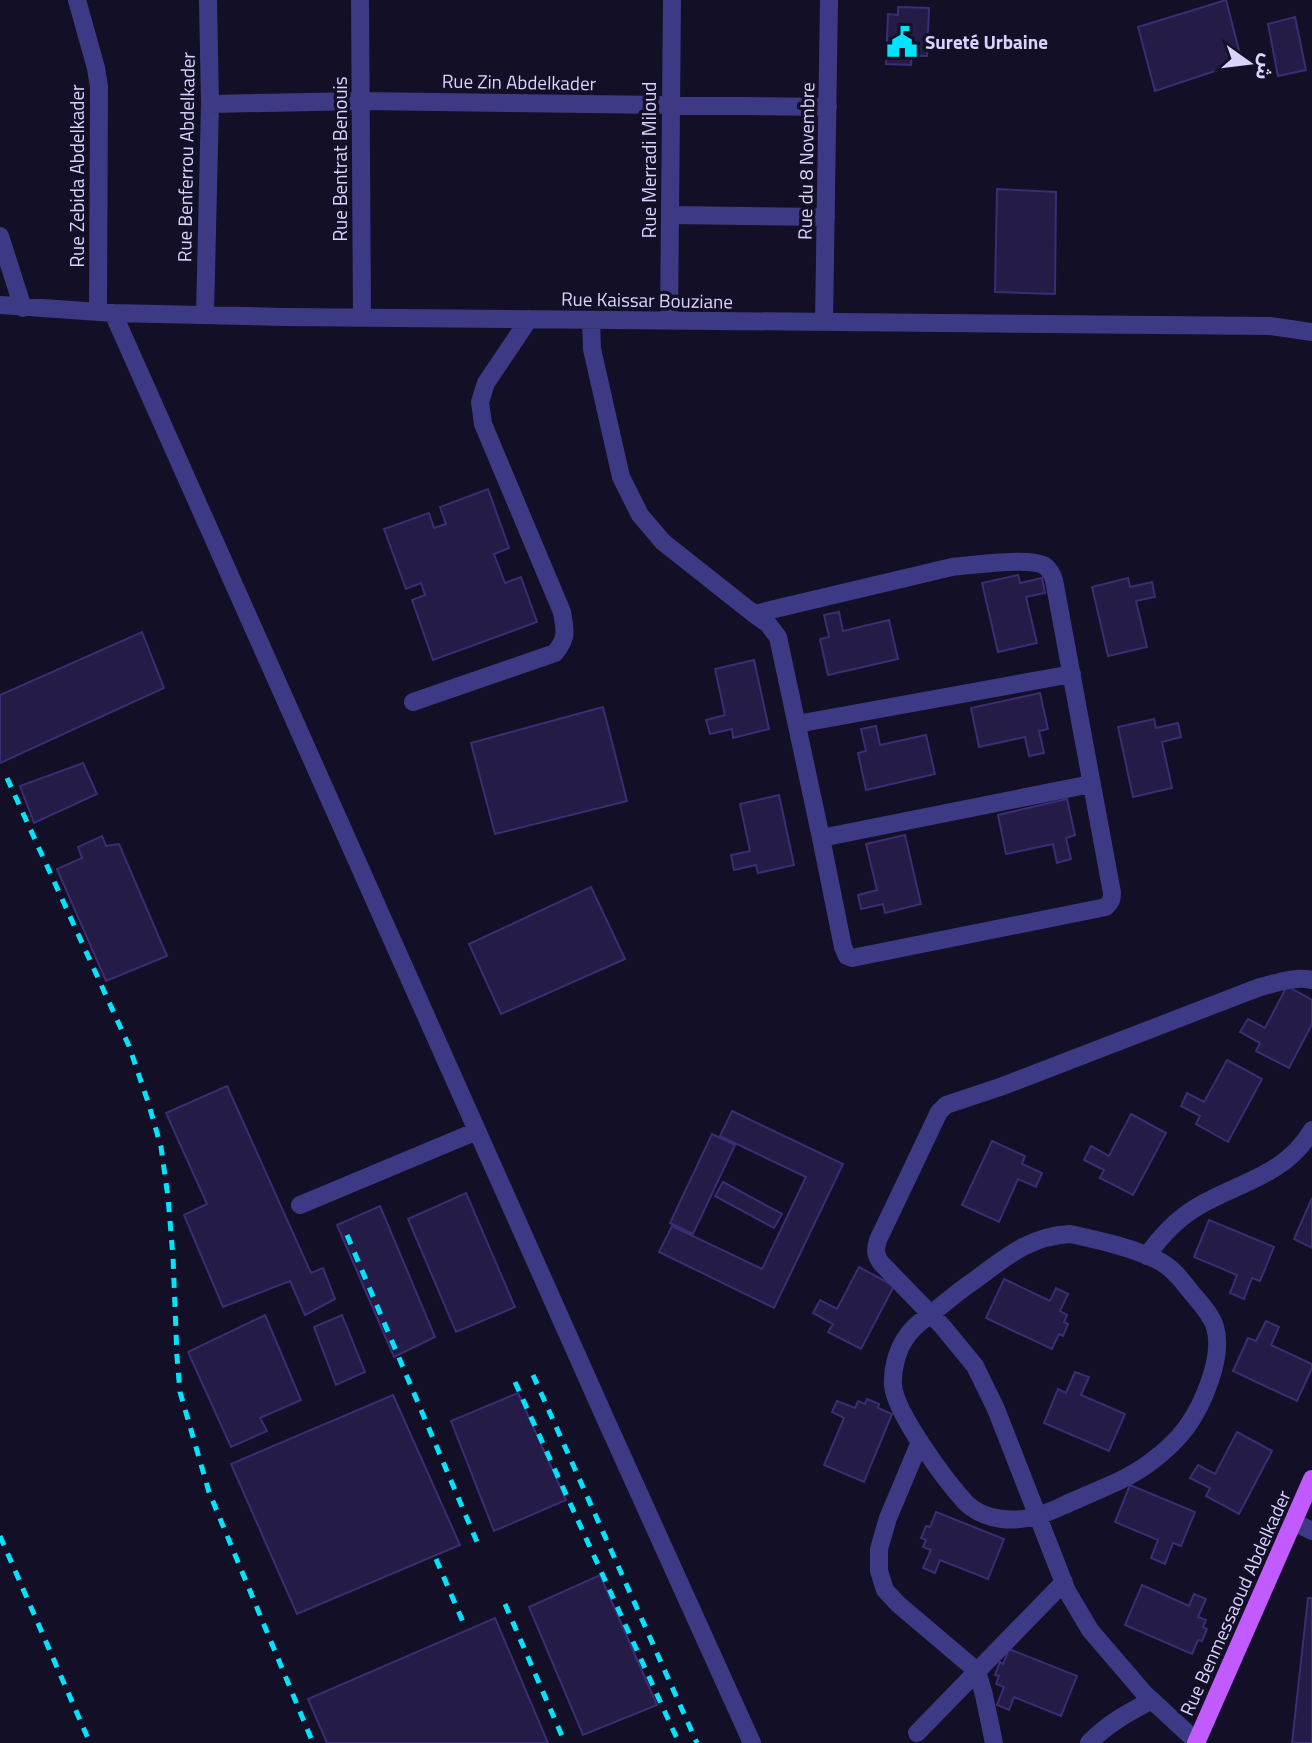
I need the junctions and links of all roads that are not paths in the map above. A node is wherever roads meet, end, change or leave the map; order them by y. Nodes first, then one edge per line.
1 (77, 0) edge
2 (208, 0) edge
3 (360, 0) edge
4 (672, 0) edge
5 (829, 0) edge
6 (361, 101) junction
7 (210, 104) junction
8 (670, 105) junction
9 (828, 107) junction
10 (670, 215) junction
11 (826, 217) junction
12 (0, 236) edge
13 (0, 305) edge
14 (23, 307) junction
15 (106, 313) junction
16 (205, 315) junction
17 (362, 318) junction
18 (529, 319) junction
19 (591, 320) junction
20 (669, 321) junction
21 (824, 323) junction
22 (1294, 329) junction
23 (1312, 332) edge
24 (1312, 338) edge
25 (754, 614) junction
26 (1072, 674) junction
27 (414, 702) dead end
28 (797, 724) junction
29 (1091, 784) junction
30 (821, 838) junction
31 (1312, 980) edge
32 (1312, 1130) edge
33 (477, 1131) junction
34 (300, 1205) dead end
35 (1147, 1256) junction
36 (932, 1314) junction
37 (920, 1442) junction
38 (1312, 1479) edge
39 (1037, 1516) junction
40 (1294, 1522) junction
41 (1312, 1531) edge
42 (1064, 1582) junction
43 (977, 1671) junction
44 (1152, 1700) junction
45 (917, 1733) dead end
46 (1196, 1742) edge
47 (752, 1743) edge
48 (994, 1743) edge
49 (1089, 1743) edge

1 - 15 street, Rue Zebida Abdelkader
2 - 7 street, Rue Benferrou Abdelkader
3 - 6 street, Rue Bentrat Benouis
4 - 8 street, Rue Merradi Miloud
5 - 9 street, Rue du 8 Novembre
6 - 7 street, Rue Zin Abdelkader
6 - 8 street, Rue Zin Abdelkader
6 - 17 street, Rue Bentrat Benouis
7 - 16 street, Rue Benferrou Abdelkader
8 - 9 street, Rue Zin Abdelkader
8 - 10 street, Rue Merradi Miloud
9 - 11 street, Rue du 8 Novembre
10 - 11 street
10 - 20 street, Rue Merradi Miloud
11 - 21 street, Rue du 8 Novembre
12 - 14 street
13 - 14 street, Rue Kaissar Bouziane
14 - 15 street, Rue Kaissar Bouziane
15 - 16 street, Rue Kaissar Bouziane
15 - 33 street
16 - 17 street, Rue Kaissar Bouziane
17 - 18 street, Rue Kaissar Bouziane
18 - 19 street, Rue Kaissar Bouziane
18 - 27 street
19 - 20 street, Rue Kaissar Bouziane
19 - 25 street
20 - 21 street, Rue Kaissar Bouziane
21 - 22 street, Rue Kaissar Bouziane
22 - 23 street, Rue Kaissar Bouziane
22 - 24 street
25 - 26 street
25 - 28 street
26 - 28 street
26 - 29 street
28 - 30 street
29 - 30 street
29 - 30 street
31 - 36 street
32 - 35 street
33 - 34 street
33 - 47 street
35 - 36 street
35 - 39 street
36 - 37 street
36 - 39 street
37 - 39 street
37 - 43 street
38 - 40 main road, Rue Benmessaoud Abdelkader
39 - 42 street
40 - 41 street
40 - 46 main road, Rue Benmessaoud Abdelkader
42 - 43 street
42 - 44 street
43 - 45 street
43 - 48 street
44 - 46 street
44 - 49 street

